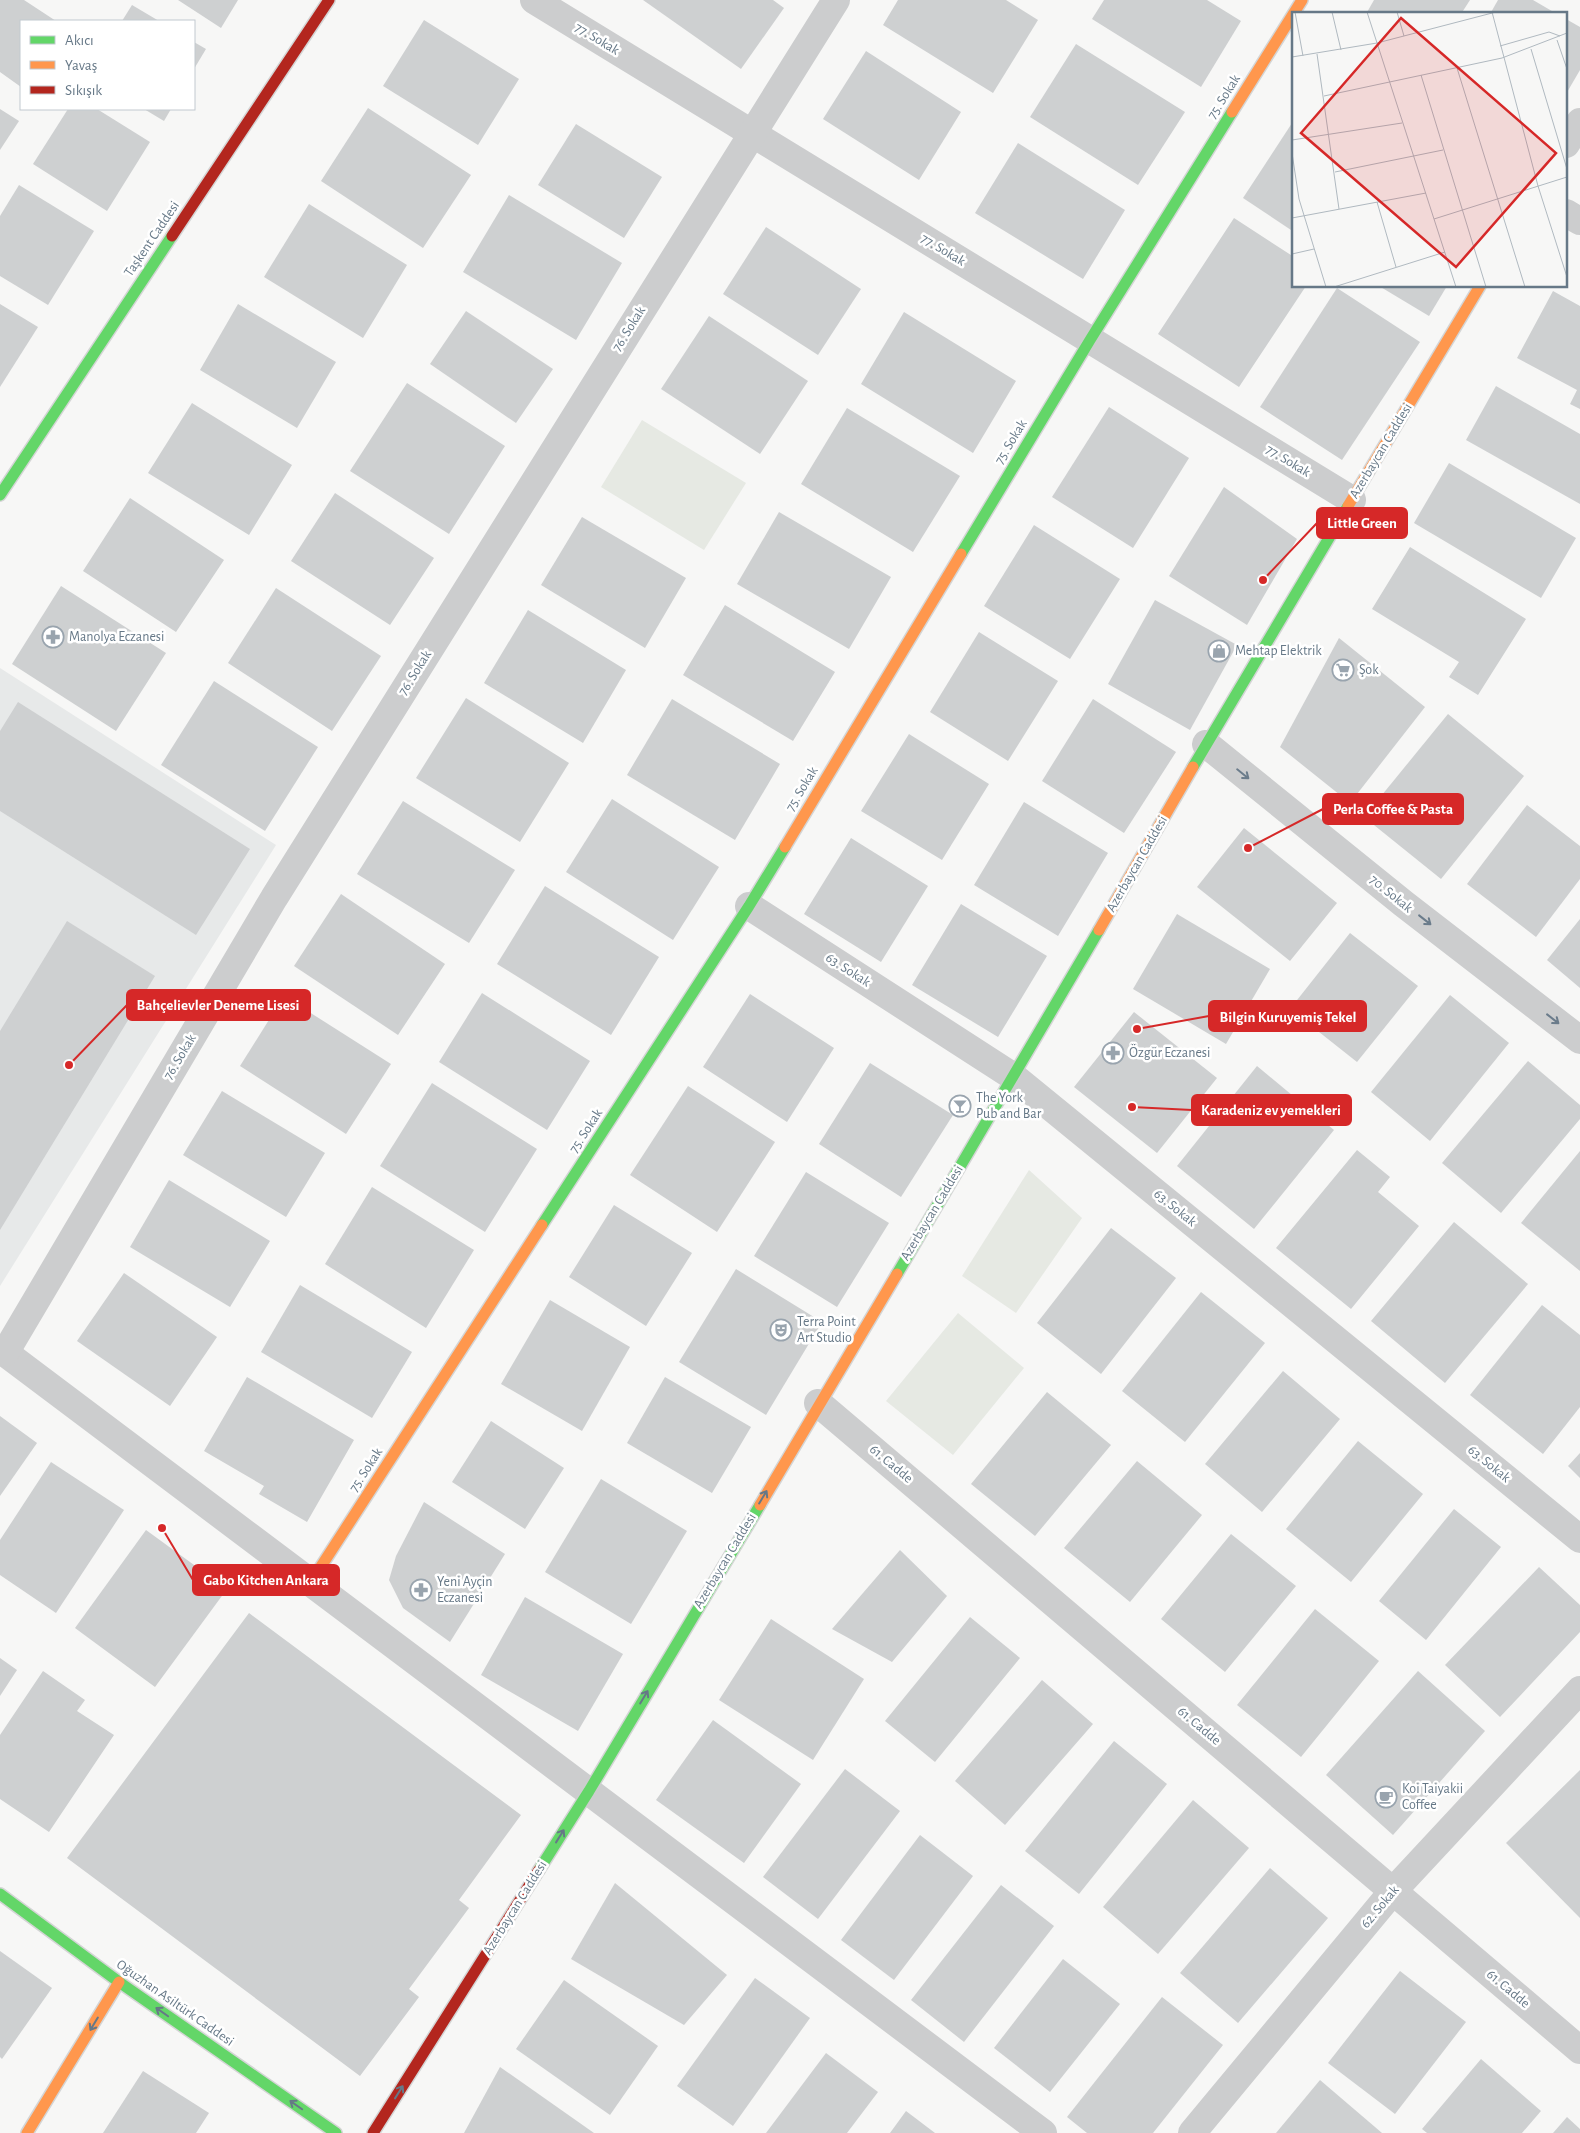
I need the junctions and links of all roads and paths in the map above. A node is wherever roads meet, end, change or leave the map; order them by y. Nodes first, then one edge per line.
1 (329, 0) edge
2 (534, 0) edge
3 (836, 0) edge
4 (1302, 0) edge
5 (1295, 12) edge
6 (1292, 16) edge
7 (1580, 122) edge
8 (752, 133) junction
9 (1568, 141) edge
10 (1568, 214) edge
11 (1580, 221) edge
12 (1479, 288) edge
13 (1090, 340) junction
14 (0, 495) edge
15 (1352, 500) junction
16 (1206, 744) junction
17 (749, 906) junction
18 (1580, 1040) edge
19 (1014, 1077) junction
20 (3, 1351) edge
21 (818, 1403) junction
22 (1580, 1539) edge
23 (311, 1582) junction
24 (1580, 1690) edge
25 (589, 1791) junction
26 (1393, 1891) junction
27 (0, 1894) edge
28 (119, 1982) junction
29 (1580, 2050) edge
30 (27, 2133) edge
31 (336, 2133) edge
32 (373, 2133) edge
33 (1043, 2133) edge
34 (1192, 2133) edge

1 - 14 street, Taşkent Caddesi
2 - 8 street, 77. Sokak
3 - 8 street, 76. Sokak
4 - 5 street, 75. Sokak
6 - 13 street, 75. Sokak
7 - 9 street
8 - 13 street, 77. Sokak
8 - 20 street, 76. Sokak
10 - 11 street
12 - 15 street, Azerbaycan Caddesi
13 - 15 street, 77. Sokak
13 - 17 street, 75. Sokak
15 - 16 street, Azerbaycan Caddesi
16 -> 18 street, 70. Sokak
16 - 19 street, Azerbaycan Caddesi
17 - 19 street, 63. Sokak
17 - 23 street, 75. Sokak
19 - 21 street, Azerbaycan Caddesi
19 - 22 street, 63. Sokak
20 - 23 street
25 -> 21 street, Azerbaycan Caddesi
21 - 26 street, 61. Cadde
23 - 25 street
24 - 26 street, 62. Sokak
32 -> 25 street, Azerbaycan Caddesi
25 - 33 street
26 - 29 street, 61. Cadde
26 - 34 street, 62. Sokak
27 - 28 street, Oğuzhan Asiltürk Caddesi
28 -> 30 street
31 -> 28 street, Oğuzhan Asiltürk Caddesi

